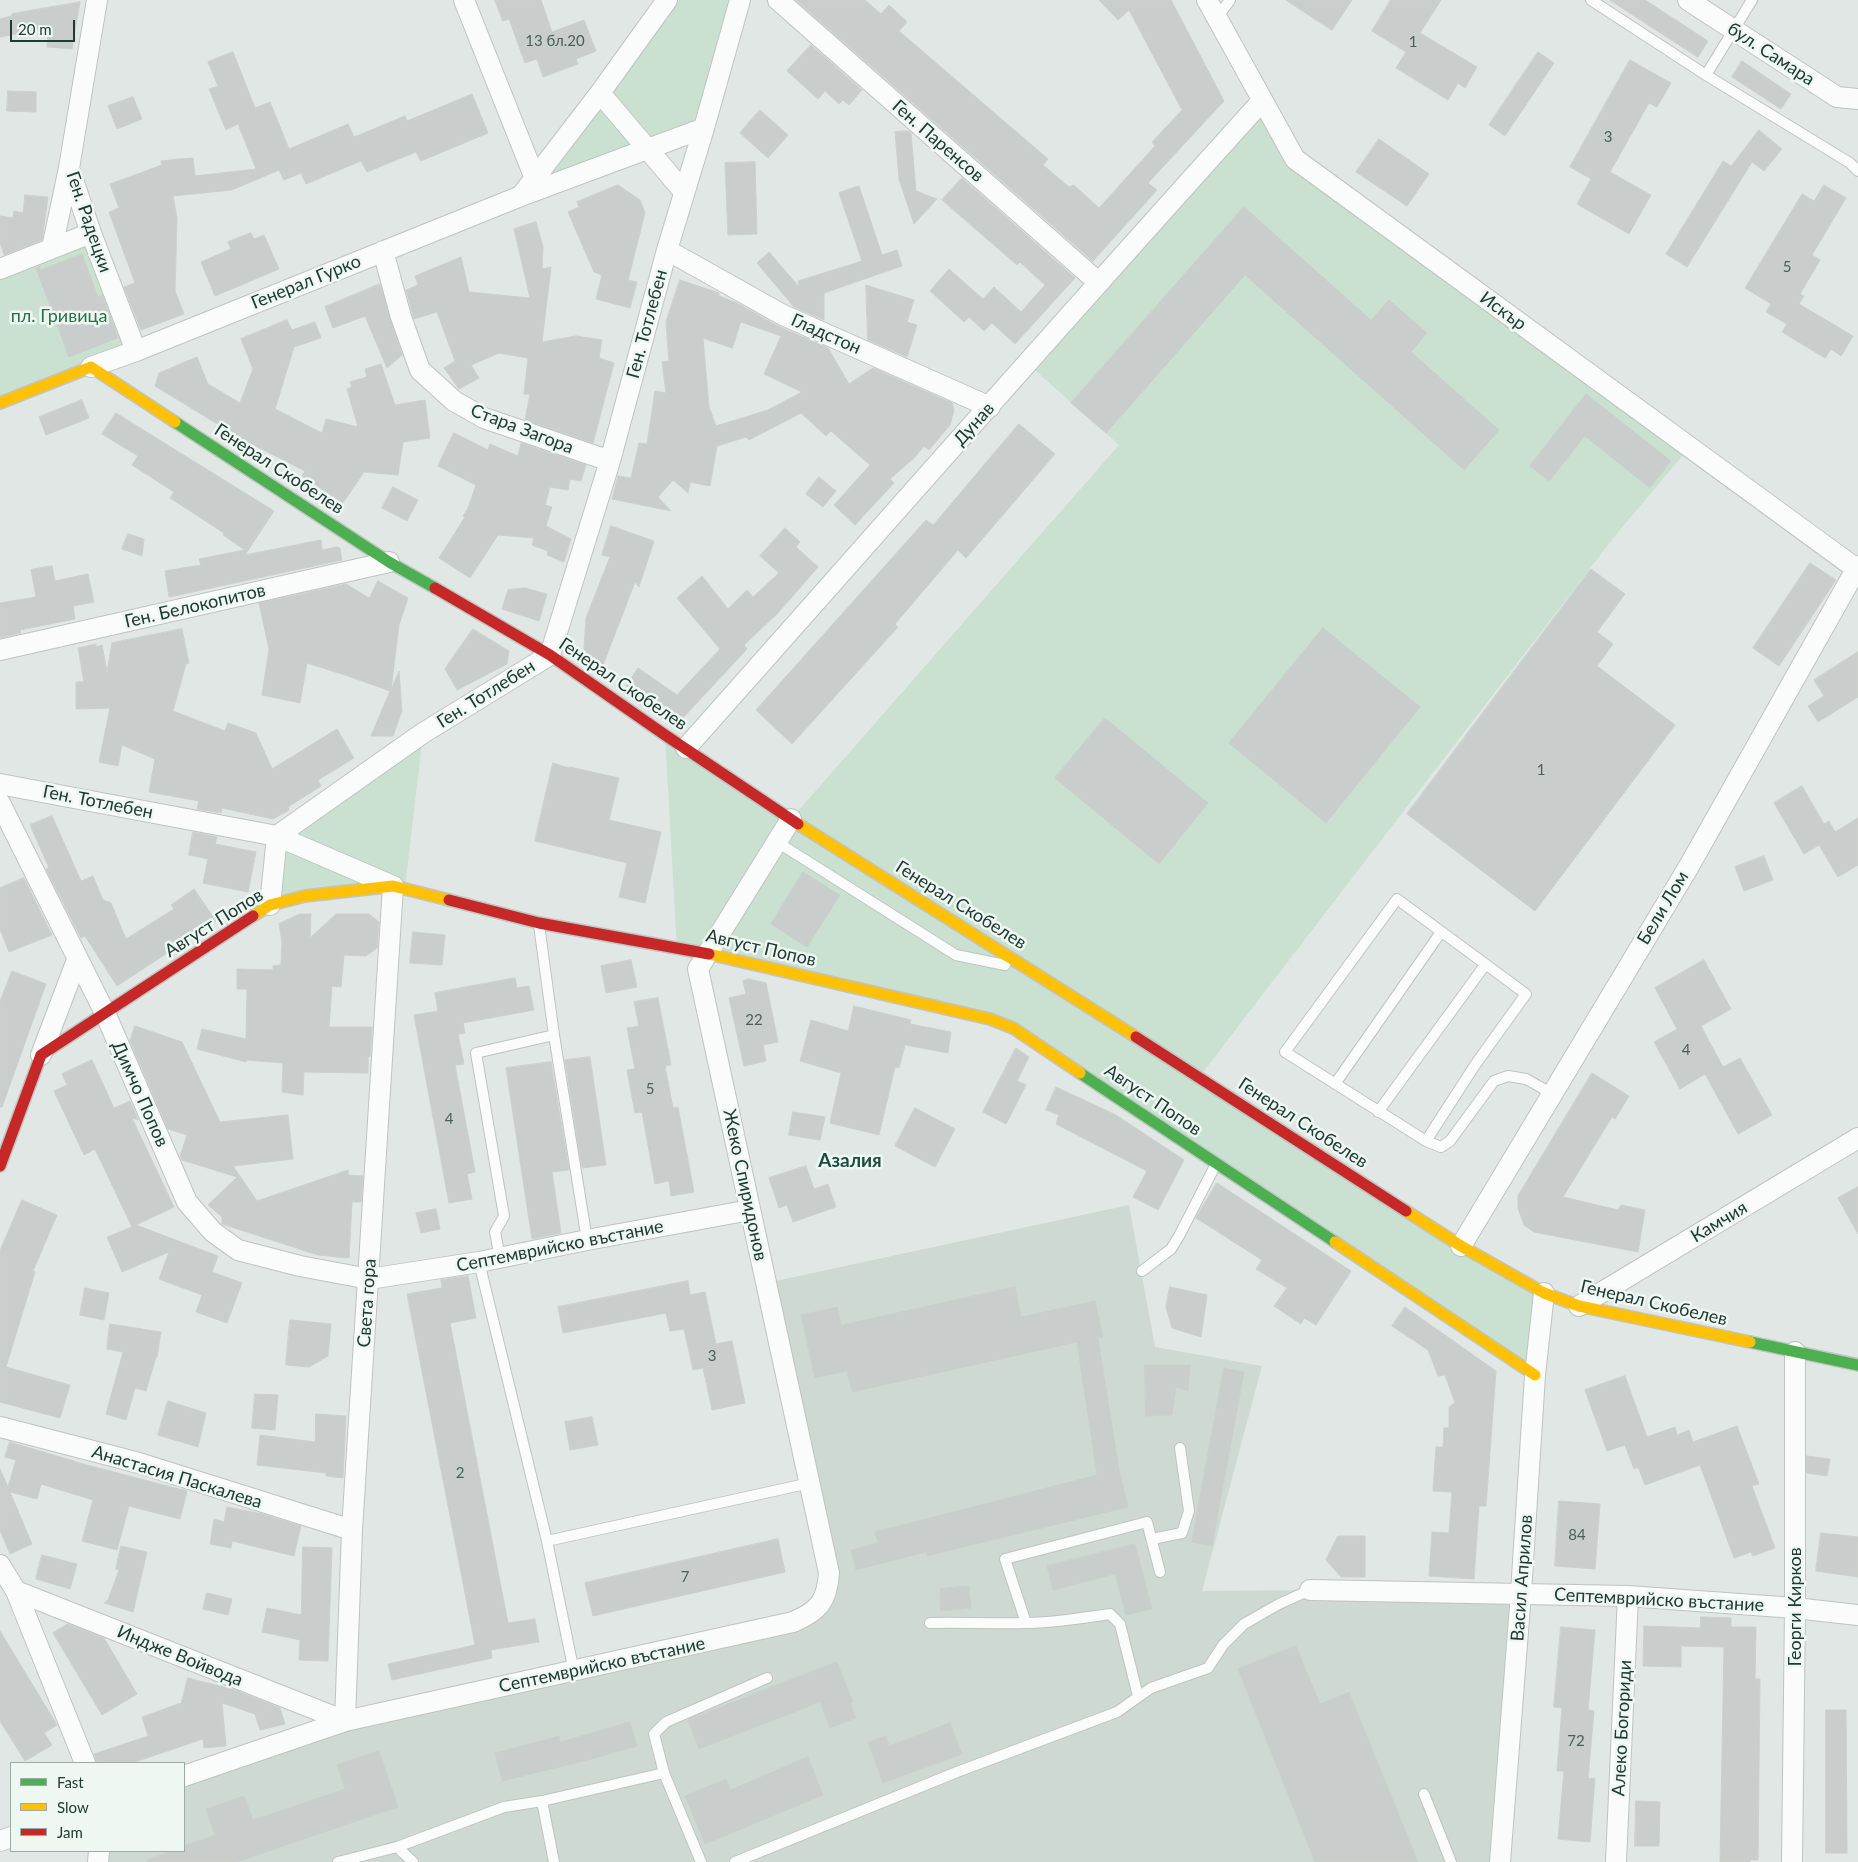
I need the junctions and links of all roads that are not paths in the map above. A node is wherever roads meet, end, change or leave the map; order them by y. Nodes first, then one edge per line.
1 (97, 0) edge
2 (464, 0) edge
3 (667, 0) edge
4 (740, 0) edge
5 (778, 0) edge
6 (1207, 0) edge
7 (1230, 0) edge
8 (1591, 0) edge
9 (1688, 0) edge
10 (1752, 0) edge
11 (1217, 18) junction
12 (1734, 31) junction
13 (1706, 75) junction
14 (600, 93) junction
15 (1858, 99) edge
16 (1262, 101) junction
17 (704, 128) junction
18 (648, 149) junction
19 (68, 168) junction
20 (1858, 171) edge
21 (534, 176) junction
22 (684, 192) junction
23 (521, 196) junction
24 (91, 232) junction
25 (52, 248) junction
26 (666, 250) junction
27 (383, 251) junction
28 (0, 269) edge
29 (1098, 282) junction
30 (136, 351) junction
31 (91, 367) junction
32 (0, 403) edge
33 (990, 406) junction
34 (610, 461) junction
35 (389, 562) junction
36 (1858, 569) edge
37 (0, 650) edge
38 (550, 655) junction
39 (686, 748) junction
40 (0, 784) edge
41 (0, 803) edge
42 (791, 819) junction
43 (277, 836) junction
44 (777, 842) junction
45 (394, 886) junction
46 (270, 906) junction
47 (539, 923) junction
48 (1441, 932) junction
49 (706, 953) junction
50 (77, 960) junction
51 (1485, 965) junction
52 (1028, 969) junction
53 (105, 1013) junction
54 (554, 1035) junction
55 (41, 1054) junction
56 (1335, 1084) junction
57 (1551, 1093) junction
58 (1378, 1112) junction
59 (1858, 1138) edge
60 (1426, 1141) junction
61 (1216, 1163) junction
62 (0, 1166) edge
63 (750, 1210) junction
64 (587, 1240) junction
65 (1461, 1246) junction
66 (500, 1258) junction
67 (479, 1262) junction
68 (1142, 1271) dead end
69 (369, 1279) junction
70 (1544, 1293) junction
71 (1579, 1306) junction
72 (1795, 1352) junction
73 (1858, 1365) edge
74 (1535, 1375) junction
75 (0, 1428) edge
76 (1180, 1448) dead end
77 (810, 1483) junction
78 (352, 1530) junction
79 (1152, 1539) junction
80 (547, 1541) junction
81 (0, 1565) edge
82 (1160, 1572) dead end
83 (829, 1573) joint
84 (1310, 1590) joint
85 (16, 1591) junction
86 (1521, 1593) junction
87 (1628, 1596) junction
88 (1795, 1608) junction
89 (1858, 1615) edge
90 (930, 1623) dead end
91 (1026, 1623) junction
92 (574, 1672) junction
93 (768, 1678) dead end
94 (1138, 1696) junction
95 (345, 1721) junction
96 (85, 1762) edge
97 (664, 1774) junction
98 (185, 1776) edge
99 (1424, 1794) dead end
100 (542, 1801) junction
101 (397, 1847) junction
102 (1616, 1861) edge
103 (338, 1862) edge
104 (413, 1862) edge
105 (554, 1862) edge
106 (701, 1862) edge
107 (735, 1862) edge
108 (1451, 1862) edge
109 (1500, 1862) edge
110 (1792, 1862) edge

1 - 19 street, Ген. Радецки
2 - 21 street
3 - 14 street
4 - 17 street, Ген. Тотлебен
5 - 29 street, Ген. Паренсов
6 - 11 street, Искър
7 - 11 lane
8 - 13 lane
9 - 12 street, бул. Самара
10 - 12 lane
11 - 16 street, Искър
12 - 13 lane
12 - 15 street, бул. Самара
13 - 20 lane
14 - 18 street
14 - 21 street
16 - 29 street, Дунав
16 - 36 street, Искър
17 - 18 street, Генерал Гурко
17 - 22 street, Ген. Тотлебен
18 - 22 street
18 - 23 street, Генерал Гурко
19 - 24 street, Ген. Радецки
19 - 25 street
21 - 23 street
22 - 26 street, Ген. Тотлебен
23 - 27 street, Генерал Гурко
24 - 25 street
24 - 30 street, Ген. Радецки
25 - 28 street
26 - 33 street, Гладстон
26 - 34 street, Ген. Тотлебен
27 - 30 street, Генерал Гурко
27 - 34 street, Стара Загора
29 - 33 street, Дунав
30 - 31 street, Генерал Гурко
31 - 32 street
31 - 35 street, Генерал Скобелев
33 - 39 street, Дунав
34 - 38 street, Ген. Тотлебен
35 - 37 street, Ген. Белокопитов
35 - 38 street, Генерал Скобелев
36 - 57 street, Бели Лом
38 - 39 street, Генерал Скобелев
38 - 43 street, Ген. Тотлебен
39 - 42 street, Генерал Скобелев
40 - 43 street, Ген. Тотлебен
41 - 50 street, Димчо Попов
42 - 44 street, Жеко Спиридонов
42 - 52 street, Генерал Скобелев
43 - 45 street
43 - 46 street
44 - 49 street, Жеко Спиридонов
44 - 52 lane
45 - 46 street, Август Попов
45 - 47 street, Август Попов
45 - 69 street, Света гора
46 - 53 street, Август Попов
47 - 49 street, Август Попов
47 - 54 lane
48 - 51 lane
48 - 56 lane
48 - 56 lane
49 - 61 street, Август Попов
49 - 63 street, Жеко Спиридонов
50 - 53 street, Димчо Попов
50 - 55 street
51 - 58 lane
51 - 60 lane
52 - 65 street, Генерал Скобелев
53 - 55 street, Август Попов
53 - 69 street, Димчо Попов
54 - 64 lane
54 - 66 lane
55 - 62 street
56 - 58 lane
57 - 60 lane
57 - 65 street, Бели Лом
58 - 60 lane
59 - 71 street, Камчия
61 - 68 lane
61 - 74 street, Август Попов
63 - 64 street, Септемврийско въстание
63 - 77 street, Жеко Спиридонов
64 - 66 street, Септемврийско въстание
65 - 70 street, Генерал Скобелев
66 - 67 street, Септемврийско въстание
67 - 69 street, Септемврийско въстание
67 - 80 lane
69 - 78 street, Света гора
70 - 71 street, Генерал Скобелев
70 - 74 street, Васил Априлов
71 - 72 street, Генерал Скобелев
72 - 73 street, Генерал Скобелев
72 - 88 street, Георги Кирков
74 - 86 street, Васил Априлов
75 - 78 street, Анастасия Паскалева
76 - 79 lane
77 - 80 lane
77 - 83 street, Жеко Спиридонов
78 - 95 street, Света гора
79 - 82 lane
79 - 91 lane
80 - 92 lane
81 - 85 street
83 - 92 street, Септемврийско въстание
84 - 86 street, Септемврийско въстание
84 - 94 lane
85 - 95 street, Индже Войвода
85 - 96 street
86 - 87 street, Септемврийско въстание
86 - 109 street, Васил Априлов
87 - 88 street, Септемврийско въстание
87 - 102 street, Алеко Богориди
88 - 89 street, Септемврийско въстание
88 - 110 street, Георги Кирков
90 - 91 lane
91 - 94 lane
92 - 95 street, Септемврийско въстание
93 - 97 lane
94 - 107 lane
95 - 98 street, Септемврийско въстание
97 - 100 lane
97 - 106 lane
99 - 108 lane
100 - 101 lane
100 - 105 lane
101 - 103 lane
101 - 104 lane

